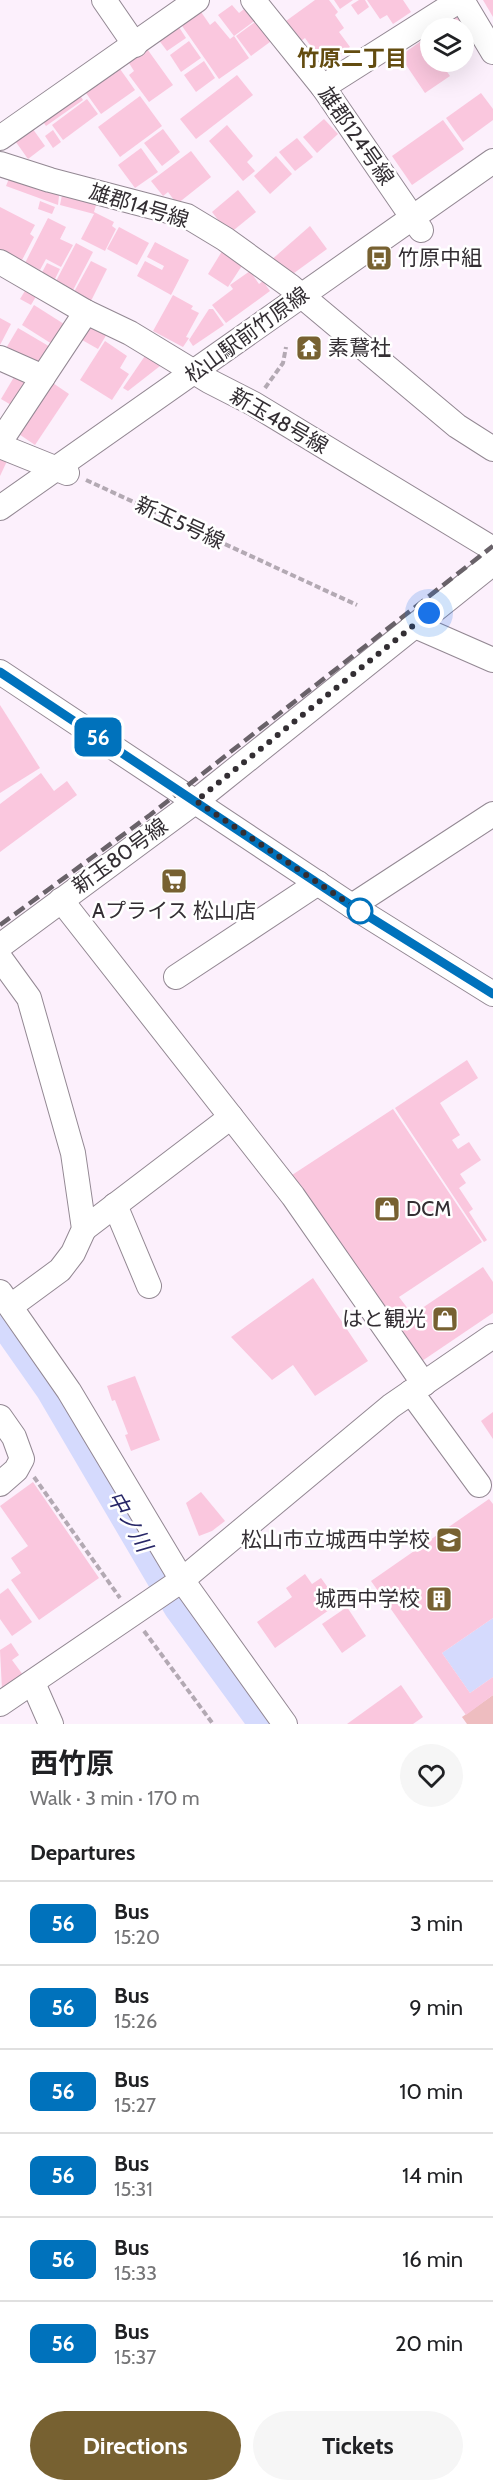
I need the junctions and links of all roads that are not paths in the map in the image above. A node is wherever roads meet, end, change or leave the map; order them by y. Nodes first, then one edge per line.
1 (105, 0) edge
2 (197, 0) edge
3 (253, 0) edge
4 (461, 0) edge
5 (135, 45) junction
6 (493, 52) edge
7 (323, 87) junction
8 (0, 138) edge
9 (493, 161) edge
10 (0, 164) edge
11 (493, 180) edge
12 (417, 224) junction
13 (0, 262) edge
14 (306, 301) junction
15 (86, 312) junction
16 (0, 358) edge
17 (43, 377) junction
18 (201, 377) junction
19 (0, 444) edge
20 (493, 449) edge
21 (66, 472) junction
22 (0, 508) edge
23 (0, 526) edge
24 (493, 549) edge
25 (493, 563) edge
26 (413, 625) junction
27 (493, 660) edge
28 (0, 672) edge
29 (196, 801) junction
30 (493, 814) edge
31 (318, 883) junction
32 (61, 900) junction
33 (352, 906) junction
34 (0, 946) edge
35 (0, 958) edge
36 (176, 977) dead end
37 (493, 994) edge
38 (231, 1117) junction
39 (115, 1205) junction
40 (84, 1229) junction
41 (149, 1286) dead end
42 (4, 1300) edge
43 (493, 1336) edge
44 (418, 1388) junction
45 (0, 1417) edge
46 (0, 1484) edge
47 (478, 1485) dead end
48 (172, 1587) junction
49 (33, 1683) junction
50 (0, 1704) edge
51 (51, 1724) edge
52 (285, 1724) edge

1 - 5 street
2 - 5 street
3 - 7 street, 雄郡124号線
4 - 6 street
4 - 7 street
5 - 8 street
7 - 12 street, 雄郡124号線
9 - 12 street, 松山駅前竹原線
10 - 14 street, 雄郡14号線
11 - 12 street, 松山駅前竹原線
12 - 14 street, 松山駅前竹原線
13 - 15 street, 新玉48号線
14 - 18 street, 松山駅前竹原線
14 - 20 street, 雄郡14号線
15 - 17 street
15 - 18 street, 新玉48号線
16 - 17 street
17 - 19 street
18 - 21 street, 松山駅前竹原線
18 - 24 street, 新玉48号線
19 - 21 street
21 - 22 street, 松山駅前竹原線
21 - 23 street, 松山駅前竹原線
25 - 26 street, 新玉80号線
26 - 27 street
26 - 29 street, 新玉80号線
28 - 29 street
29 - 31 street
29 - 32 street, 新玉80号線
30 - 33 street
31 - 33 street
31 - 36 street
32 - 34 street, 新玉80号線
32 - 38 street
33 - 37 street
35 - 40 street
38 - 39 street
38 - 44 street
39 - 40 street
39 - 41 street
40 - 42 street
42 - 48 street
43 - 44 street
44 - 47 street
44 - 48 street
45 - 46 street
48 - 49 street
48 - 52 street
49 - 50 street
49 - 51 street

